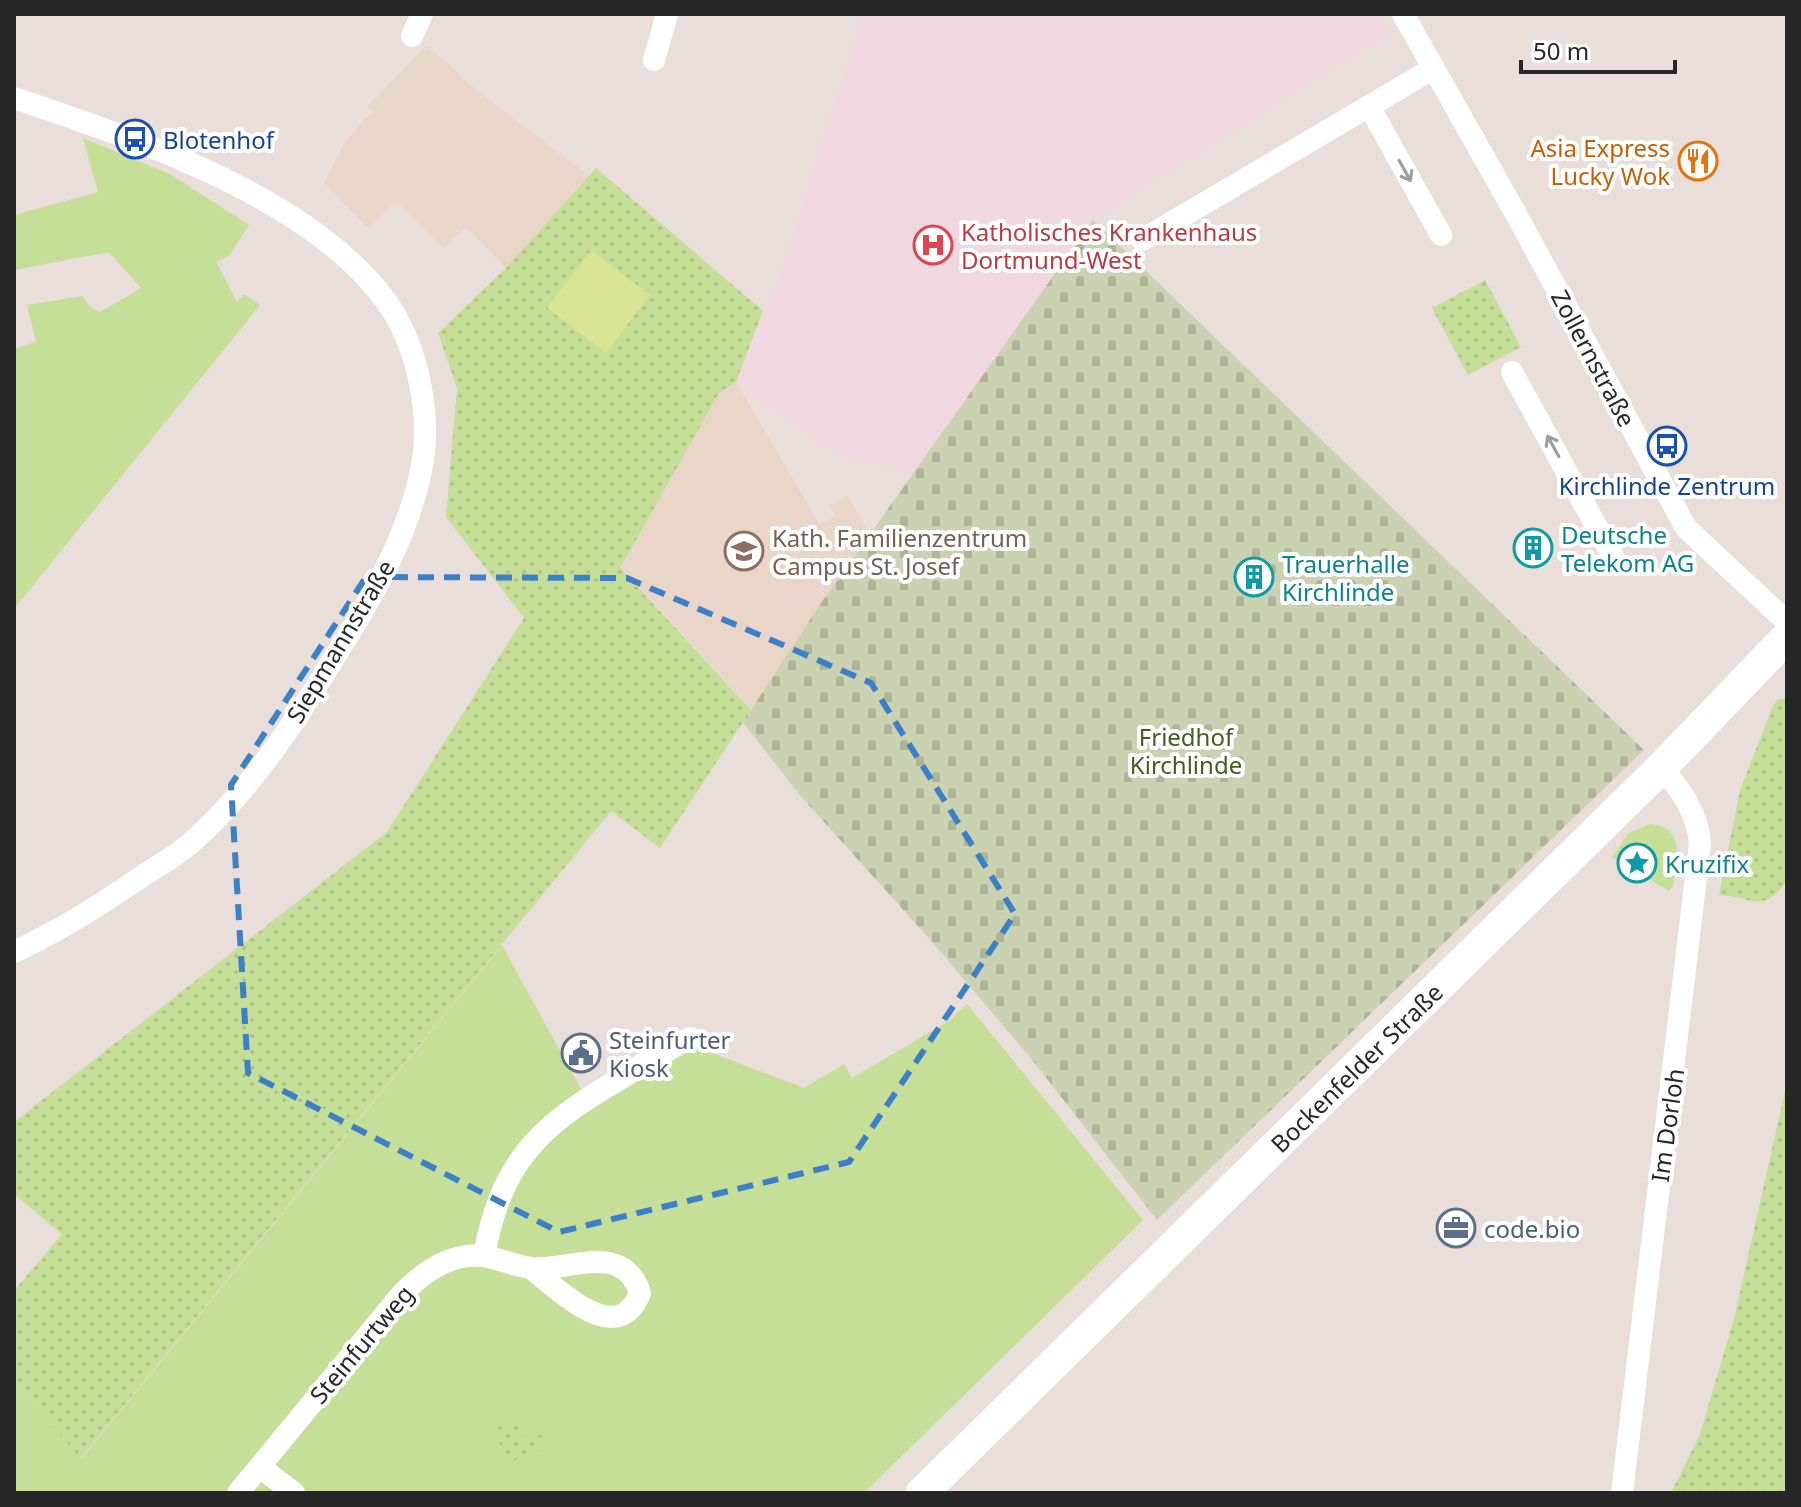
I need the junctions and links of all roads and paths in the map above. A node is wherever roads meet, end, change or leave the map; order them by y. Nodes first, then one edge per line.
1 (422, 14) edge
2 (667, 14) edge
3 (1403, 14) edge
4 (412, 36) dead end
5 (654, 60) dead end
6 (1434, 68) junction
7 (14, 98) edge
8 (1369, 106) junction
9 (1441, 235) dead end
10 (1142, 240) dead end
11 (1512, 372) dead end
12 (1617, 564) dead end
13 (1787, 622) edge
14 (1787, 637) edge
15 (1662, 767) junction
16 (14, 952) edge
17 (691, 1038) dead end
18 (484, 1256) junction
19 (531, 1268) dead end
20 (260, 1467) junction
21 (238, 1493) edge
22 (294, 1493) edge
23 (922, 1493) edge
24 (1622, 1493) edge

1 - 4 street
2 - 5 street
3 - 6 street, Zollernstraße
6 - 8 street
6 - 13 street, Zollernstraße
7 - 16 street, Siepmannstraße
8 -> 9 street
8 - 10 street
12 -> 11 street
14 - 15 main road, Bockenfelder Straße
15 - 23 main road, Bockenfelder Straße
15 - 24 street, Im Dorloh
17 - 18 street
18 - 19 street, Steinfurtweg
18 - 20 street, Steinfurtweg
20 - 21 street, Steinfurtweg
20 - 22 street

